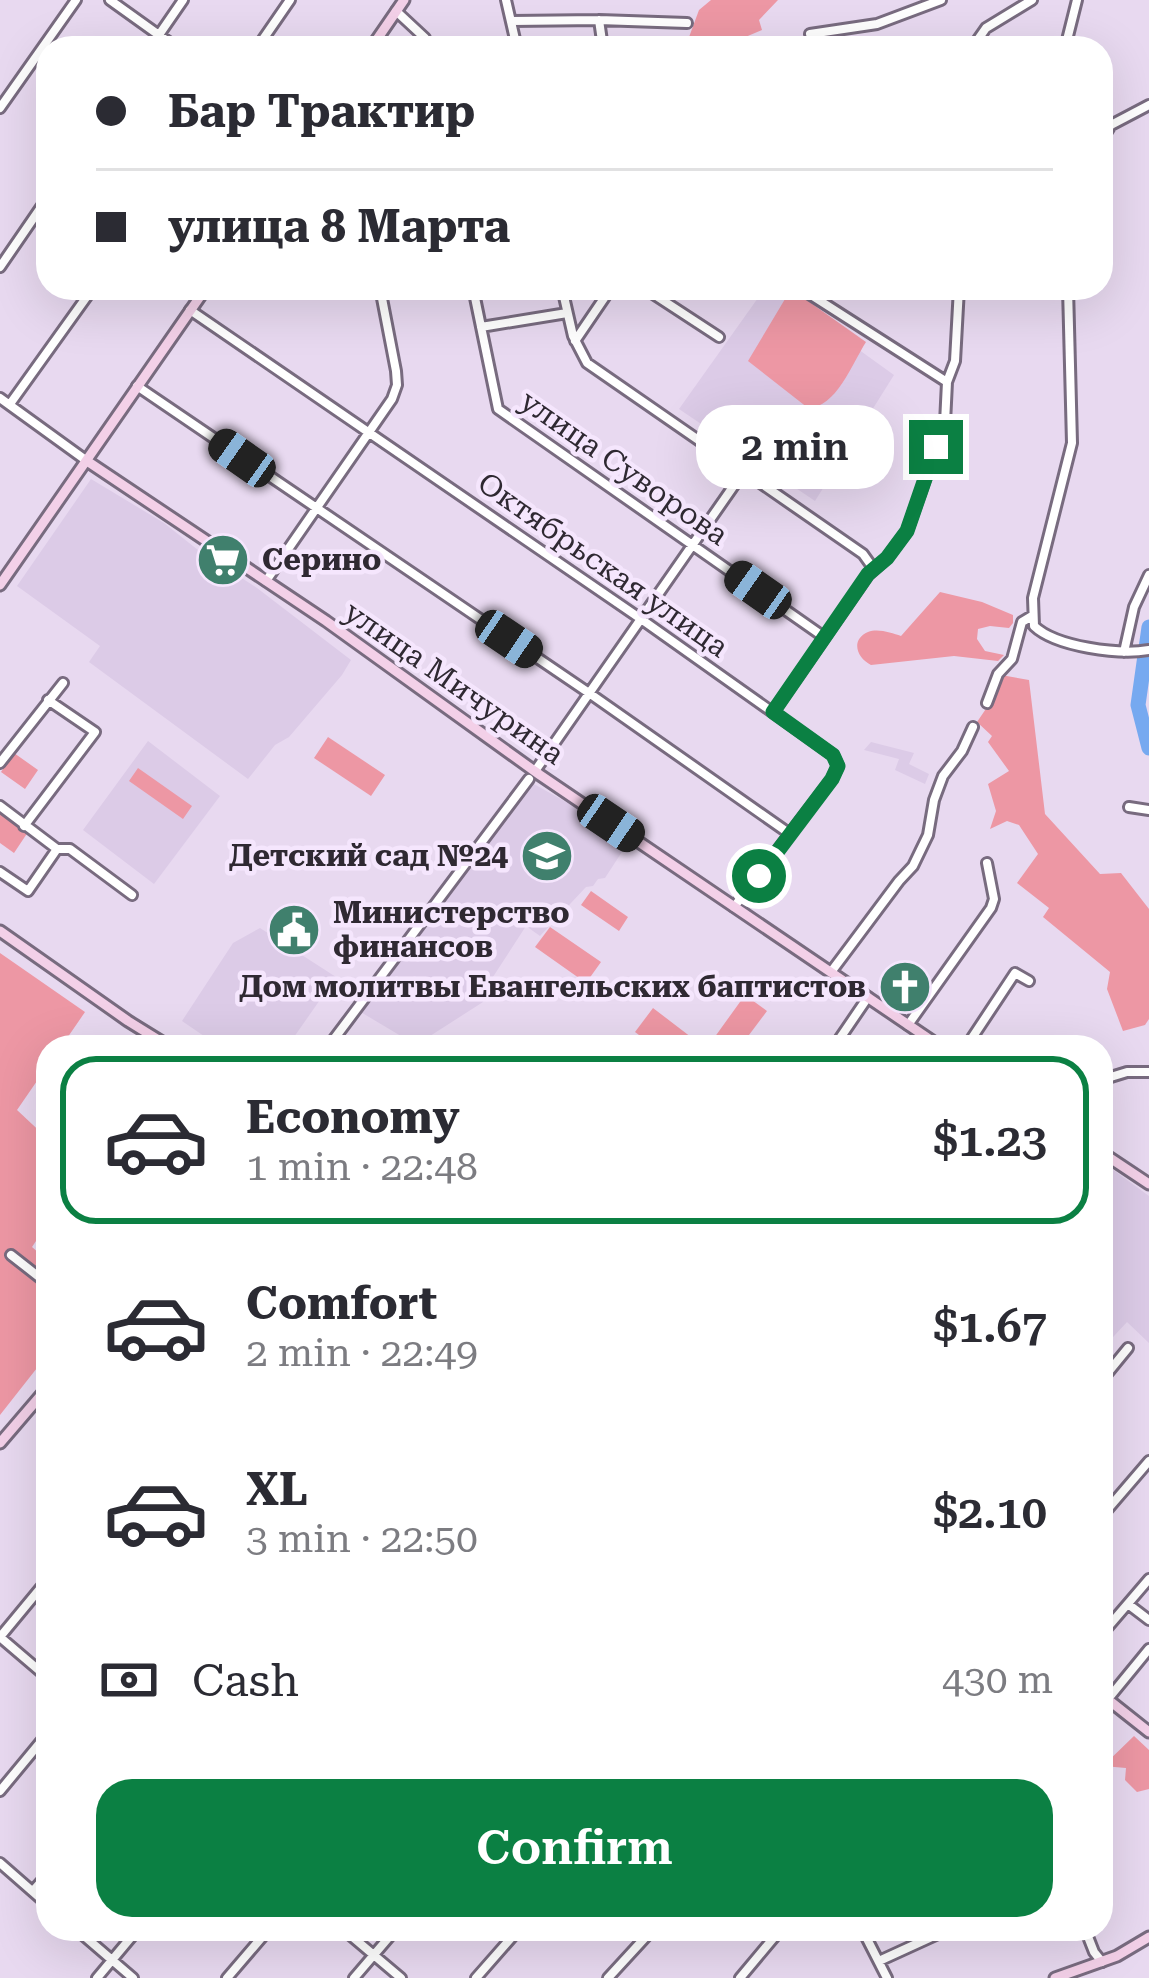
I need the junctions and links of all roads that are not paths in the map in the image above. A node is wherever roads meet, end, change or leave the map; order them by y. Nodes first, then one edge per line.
1 (76, 0) edge
2 (110, 0) edge
3 (183, 0) edge
4 (290, 0) edge
5 (404, 0) edge
6 (506, 0) edge
7 (941, 0) edge
8 (1032, 0) edge
9 (1077, 0) edge
10 (396, 11) junction
11 (599, 20) junction
12 (512, 21) junction
13 (687, 23) dead end
14 (810, 34) dead end
15 (159, 35) joint
16 (51, 36) edge
17 (265, 36) edge
18 (378, 36) edge
19 (423, 36) edge
20 (515, 36) edge
21 (601, 36) edge
22 (980, 36) edge
23 (1068, 36) edge
24 (36, 57) edge
25 (1149, 105) edge
26 (0, 108) edge
27 (1113, 123) edge
28 (36, 214) edge
29 (0, 266) edge
30 (84, 300) edge
31 (197, 300) edge
32 (382, 300) edge
33 (475, 300) edge
34 (564, 300) edge
35 (602, 300) edge
36 (662, 300) edge
37 (819, 300) edge
38 (956, 300) edge
39 (1068, 300) edge
40 (190, 310) junction
41 (567, 313) junction
42 (481, 327) junction
43 (719, 337) dead end
44 (575, 341) junction
45 (947, 382) junction
46 (137, 386) junction
47 (0, 398) edge
48 (10, 404) junction
49 (368, 433) junction
50 (87, 461) junction
51 (744, 471) junction
52 (316, 507) junction
53 (692, 544) junction
54 (873, 568) junction
55 (1149, 575) edge
56 (266, 581) junction
57 (0, 585) edge
58 (1032, 612) junction
59 (641, 619) junction
60 (824, 637) junction
61 (1149, 650) edge
62 (1128, 653) junction
63 (63, 682) dead end
64 (589, 693) junction
65 (48, 700) junction
66 (987, 703) dead end
67 (773, 712) junction
68 (973, 727) dead end
69 (0, 763) edge
70 (532, 775) junction
71 (0, 806) edge
72 (1129, 806) dead end
73 (1149, 810) edge
74 (24, 826) junction
75 (790, 834) junction
76 (57, 849) junction
77 (987, 863) dead end
78 (0, 872) edge
79 (132, 895) dead end
80 (734, 907) junction
81 (0, 931) edge
82 (831, 972) junction
83 (1029, 981) dead end
84 (868, 998) junction
85 (908, 1025) junction
86 (151, 1035) edge
87 (337, 1035) edge
88 (842, 1035) edge
89 (923, 1035) edge
90 (974, 1035) edge
91 (1149, 1072) edge
92 (1113, 1076) edge
93 (1113, 1160) edge
94 (1149, 1184) edge
95 (11, 1256) dead end
96 (36, 1275) edge
97 (1129, 1348) dead end
98 (1113, 1367) edge
99 (36, 1401) edge
100 (0, 1443) edge
101 (1149, 1461) edge
102 (1113, 1503) edge
103 (1149, 1579) edge
104 (36, 1594) edge
105 (1128, 1604) junction
106 (1149, 1620) edge
107 (1113, 1621) edge
108 (0, 1637) edge
109 (1149, 1648) edge
110 (36, 1668) edge
111 (1113, 1687) edge
112 (1113, 1703) edge
113 (1149, 1732) edge
114 (36, 1748) edge
115 (0, 1791) edge
116 (0, 1863) edge
117 (36, 1888) edge
118 (33, 1892) junction
119 (36, 1895) edge
120 (1149, 1937) edge
121 (90, 1941) edge
122 (127, 1941) edge
123 (259, 1941) edge
124 (357, 1941) edge
125 (386, 1941) edge
126 (508, 1941) edge
127 (642, 1941) edge
128 (771, 1941) edge
129 (868, 1941) edge
130 (923, 1941) edge
131 (1089, 1941) edge
132 (374, 1955) junction
133 (112, 1960) junction
134 (879, 1961) junction
135 (1102, 1962) junction
136 (1081, 1967) junction
137 (97, 1978) edge
138 (134, 1978) edge
139 (227, 1978) edge
140 (354, 1978) edge
141 (401, 1978) edge
142 (476, 1978) edge
143 (608, 1978) edge
144 (740, 1978) edge
145 (886, 1978) edge
146 (1055, 1978) edge
147 (1087, 1978) edge

1 - 16 street
2 - 15 street
3 - 15 street
4 - 17 street
5 - 10 street
6 - 12 street
7 - 14 street
8 - 22 street
9 - 23 street
10 - 18 street
10 - 19 street
11 - 12 street
11 - 13 street
11 - 21 street
12 - 20 street
24 - 26 street
25 - 27 street
28 - 29 street
30 - 48 street
31 - 40 street
32 - 49 street
33 - 42 street, улица Суворова
34 - 41 street
35 - 44 street
36 - 43 street
37 - 45 street
38 - 45 street
39 - 58 street
40 - 46 street
40 - 49 street, Октябрьская улица
41 - 42 street
41 - 44 street
42 - 53 street, улица Суворова
44 - 51 street
45 - 54 street
46 - 50 street
46 - 52 street
47 - 48 street, улица Мичурина
48 - 50 street, улица Мичурина
49 - 52 street
49 - 59 street, Октябрьская улица
50 - 56 street, улица Мичурина
50 - 57 street
51 - 53 street
51 - 54 street
52 - 56 street
52 - 64 street
53 - 59 street
53 - 60 street, улица Суворова
54 - 60 street
55 - 62 street
56 - 70 street, улица Мичурина
58 - 62 street
58 - 66 street
59 - 64 street
59 - 67 street, Октябрьская улица
60 - 67 street
61 - 62 street
63 - 65 street
64 - 70 street
64 - 75 street
65 - 69 street
65 - 74 street
67 - 75 street, Октябрьская улица
68 - 82 street
70 - 80 street, улица Мичурина
70 - 87 street
71 - 74 street
72 - 73 street
74 - 76 street
75 - 80 street, Октябрьская улица
76 - 78 street
76 - 79 street
77 - 85 street
80 - 82 street, улица Мичурина
81 - 86 street
82 - 84 street, улица Мичурина
83 - 90 street
84 - 85 street, улица Мичурина
84 - 88 street
85 - 89 street, улица Мичурина
91 - 92 street
93 - 94 street
95 - 96 street
97 - 98 street
99 - 100 street
101 - 102 street
103 - 105 street
104 - 108 street
105 - 106 street
105 - 107 street
108 - 110 street
109 - 111 street
112 - 113 street
114 - 115 street
116 - 118 street
117 - 118 street
118 - 119 street
120 - 135 street
121 - 133 street
122 - 133 street
123 - 139 street
124 - 132 street
125 - 132 street
126 - 142 street
127 - 143 street
128 - 144 street
129 - 134 street
130 - 134 street
131 - 135 street
132 - 140 street
132 - 141 street
133 - 137 street
133 - 138 street
134 - 145 street
135 - 136 street
136 - 146 street
136 - 147 street

